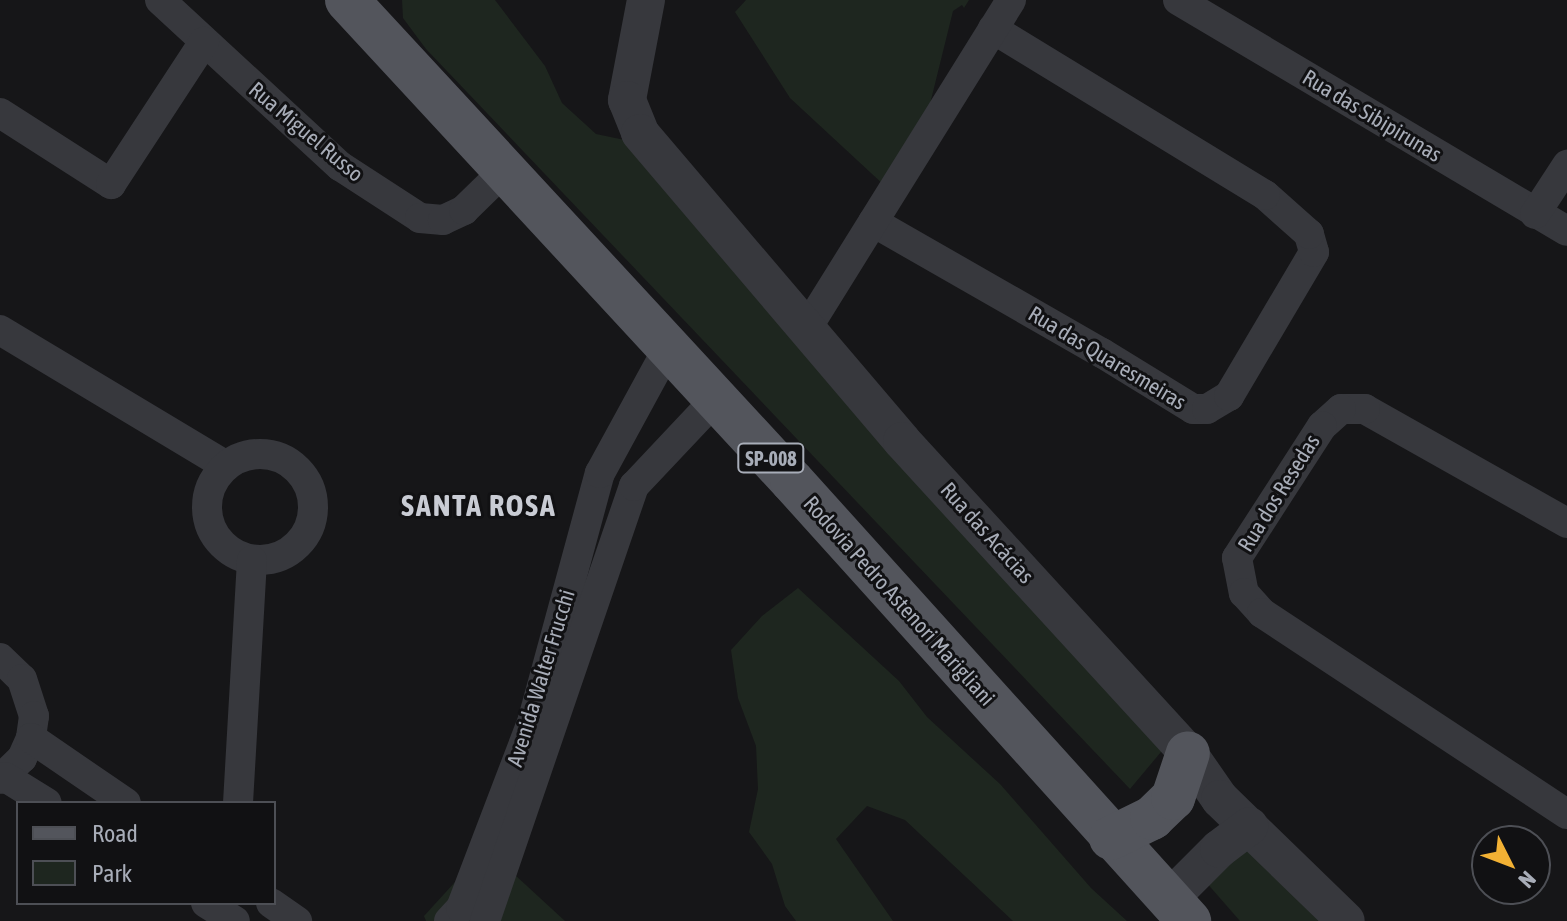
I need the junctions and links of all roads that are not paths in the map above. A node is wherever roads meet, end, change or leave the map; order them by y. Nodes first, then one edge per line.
1 (160, 0) edge
2 (347, 0) edge
3 (646, 0) edge
4 (1011, 0) edge
5 (1178, 0) edge
6 (993, 29) junction
7 (204, 42) junction
8 (0, 113) edge
9 (1567, 165) edge
10 (504, 171) junction
11 (1535, 214) junction
12 (873, 222) junction
13 (1567, 231) edge
14 (807, 328) junction
15 (0, 330) edge
16 (667, 350) junction
17 (715, 400) junction
18 (226, 466) junction
19 (600, 473) junction
20 (634, 486) junction
21 (1567, 523) edge
22 (252, 560) junction
23 (0, 658) edge
24 (31, 738) junction
25 (1188, 753) junction
26 (2, 778) edge
27 (43, 801) edge
28 (123, 801) edge
29 (238, 801) edge
30 (1567, 814) edge
31 (1249, 826) junction
32 (1111, 838) junction
33 (209, 905) edge
34 (274, 905) edge
35 (1177, 914) edge
36 (235, 921) edge
37 (297, 921) edge
38 (449, 921) edge
39 (485, 921) edge
40 (1346, 921) edge

1 - 7 street, Rua Miguel Russo
2 - 10 main road, Rodovia Pedro Astenori Marigliani / SP-008
3 - 14 street, Rua das Acácias
4 - 6 street
5 - 11 street, Rua das Sibipirunas
6 - 12 street
6 - 12 street, Rua das Quaresmeiras
7 - 8 street
7 - 10 street, Rua Miguel Russo
9 - 11 street
10 - 16 main road, Rodovia Pedro Astenori Marigliani / SP-008
11 - 13 street, Rua das Sibipirunas
12 - 14 street
14 - 25 street, Rua das Acácias
15 - 18 street
16 - 17 main road, Rodovia Pedro Astenori Marigliani / SP-008
16 - 19 street, Avenida Walter Frucchi
17 - 20 street
17 - 32 main road, Rodovia Pedro Astenori Marigliani / SP-008
18 - 22 street
18 - 22 street
19 - 20 street
19 - 38 street, Avenida Walter Frucchi
20 - 39 street, Avenida Walter Frucchi
21 - 30 street, Rua dos Resedas
22 - 29 street
23 - 24 street
24 - 26 street
24 - 28 street
25 - 31 street, Rua das Acácias
25 - 32 main road
26 - 27 street
31 - 35 street
31 - 40 street, Rua das Acácias
32 - 35 main road, Rodovia Pedro Astenori Marigliani / SP-008
33 - 36 street
34 - 37 street

